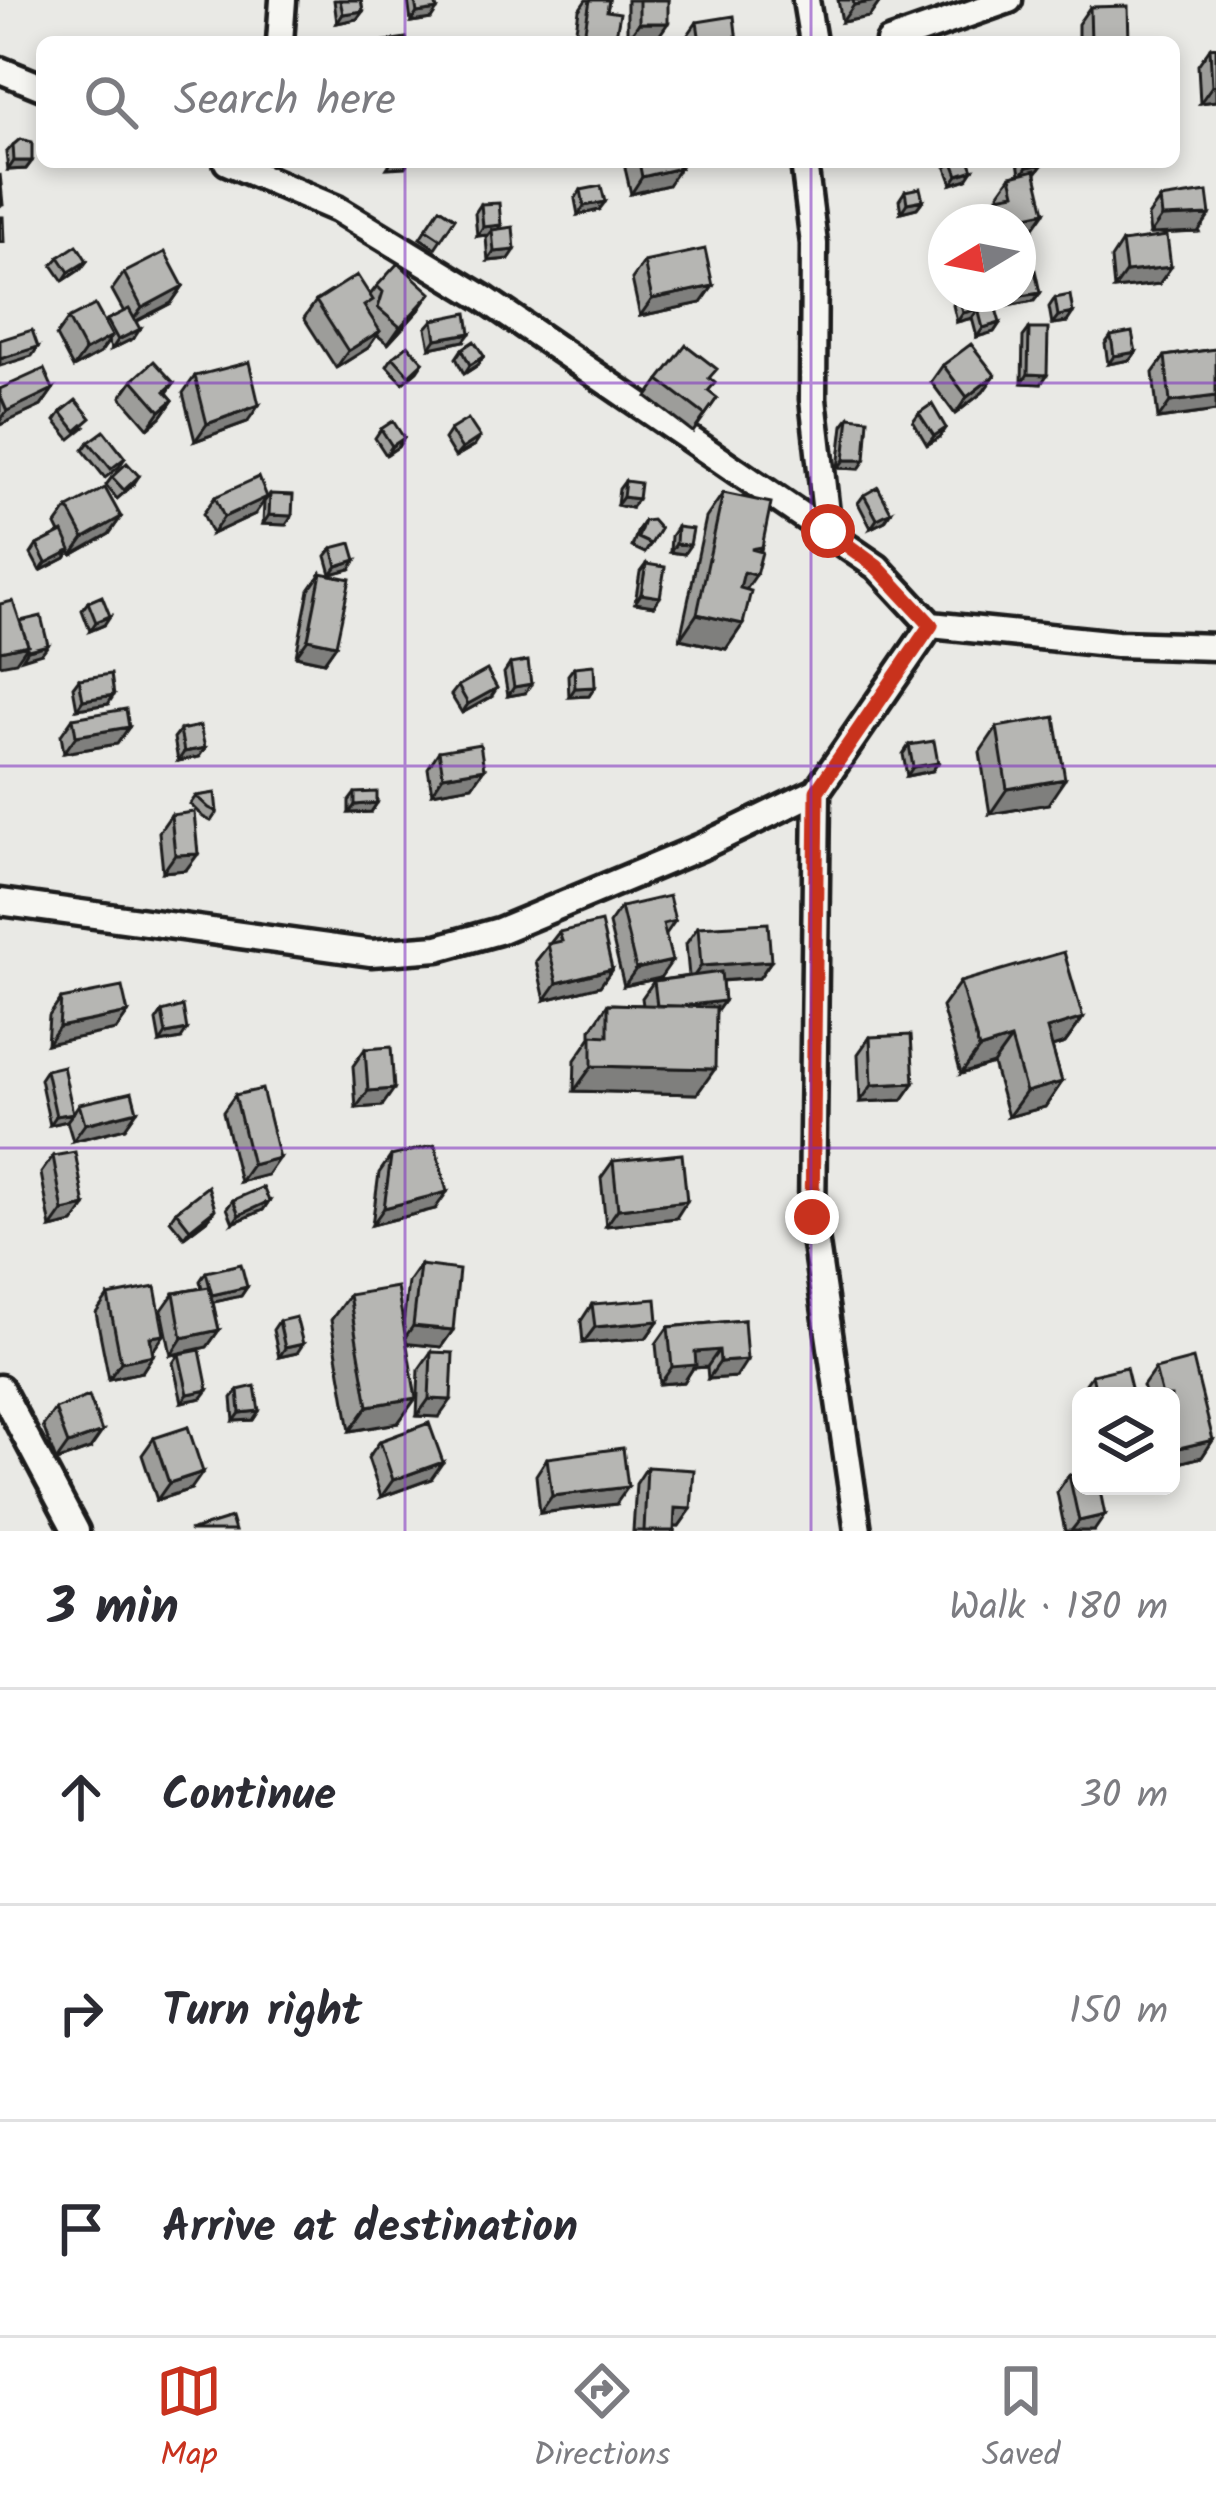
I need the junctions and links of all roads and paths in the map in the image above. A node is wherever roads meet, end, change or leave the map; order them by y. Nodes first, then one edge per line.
1 (283, 0) edge
2 (806, 0) edge
3 (1009, 0) edge
4 (280, 36) edge
5 (812, 36) edge
6 (907, 36) edge
7 (0, 70) edge
8 (36, 85) edge
9 (805, 168) edge
10 (270, 171) edge
11 (828, 531) junction
12 (931, 625) junction
13 (1216, 646) edge
14 (817, 791) junction
15 (0, 902) edge
16 (0, 1388) edge
17 (76, 1531) edge
18 (858, 1531) edge

1 - 4 street
2 - 5 street
3 - 6 street
7 - 8 street
9 - 11 street
10 - 11 street
11 - 12 street
12 - 13 street
12 - 14 street
14 - 15 street
14 - 18 street
16 - 17 street

